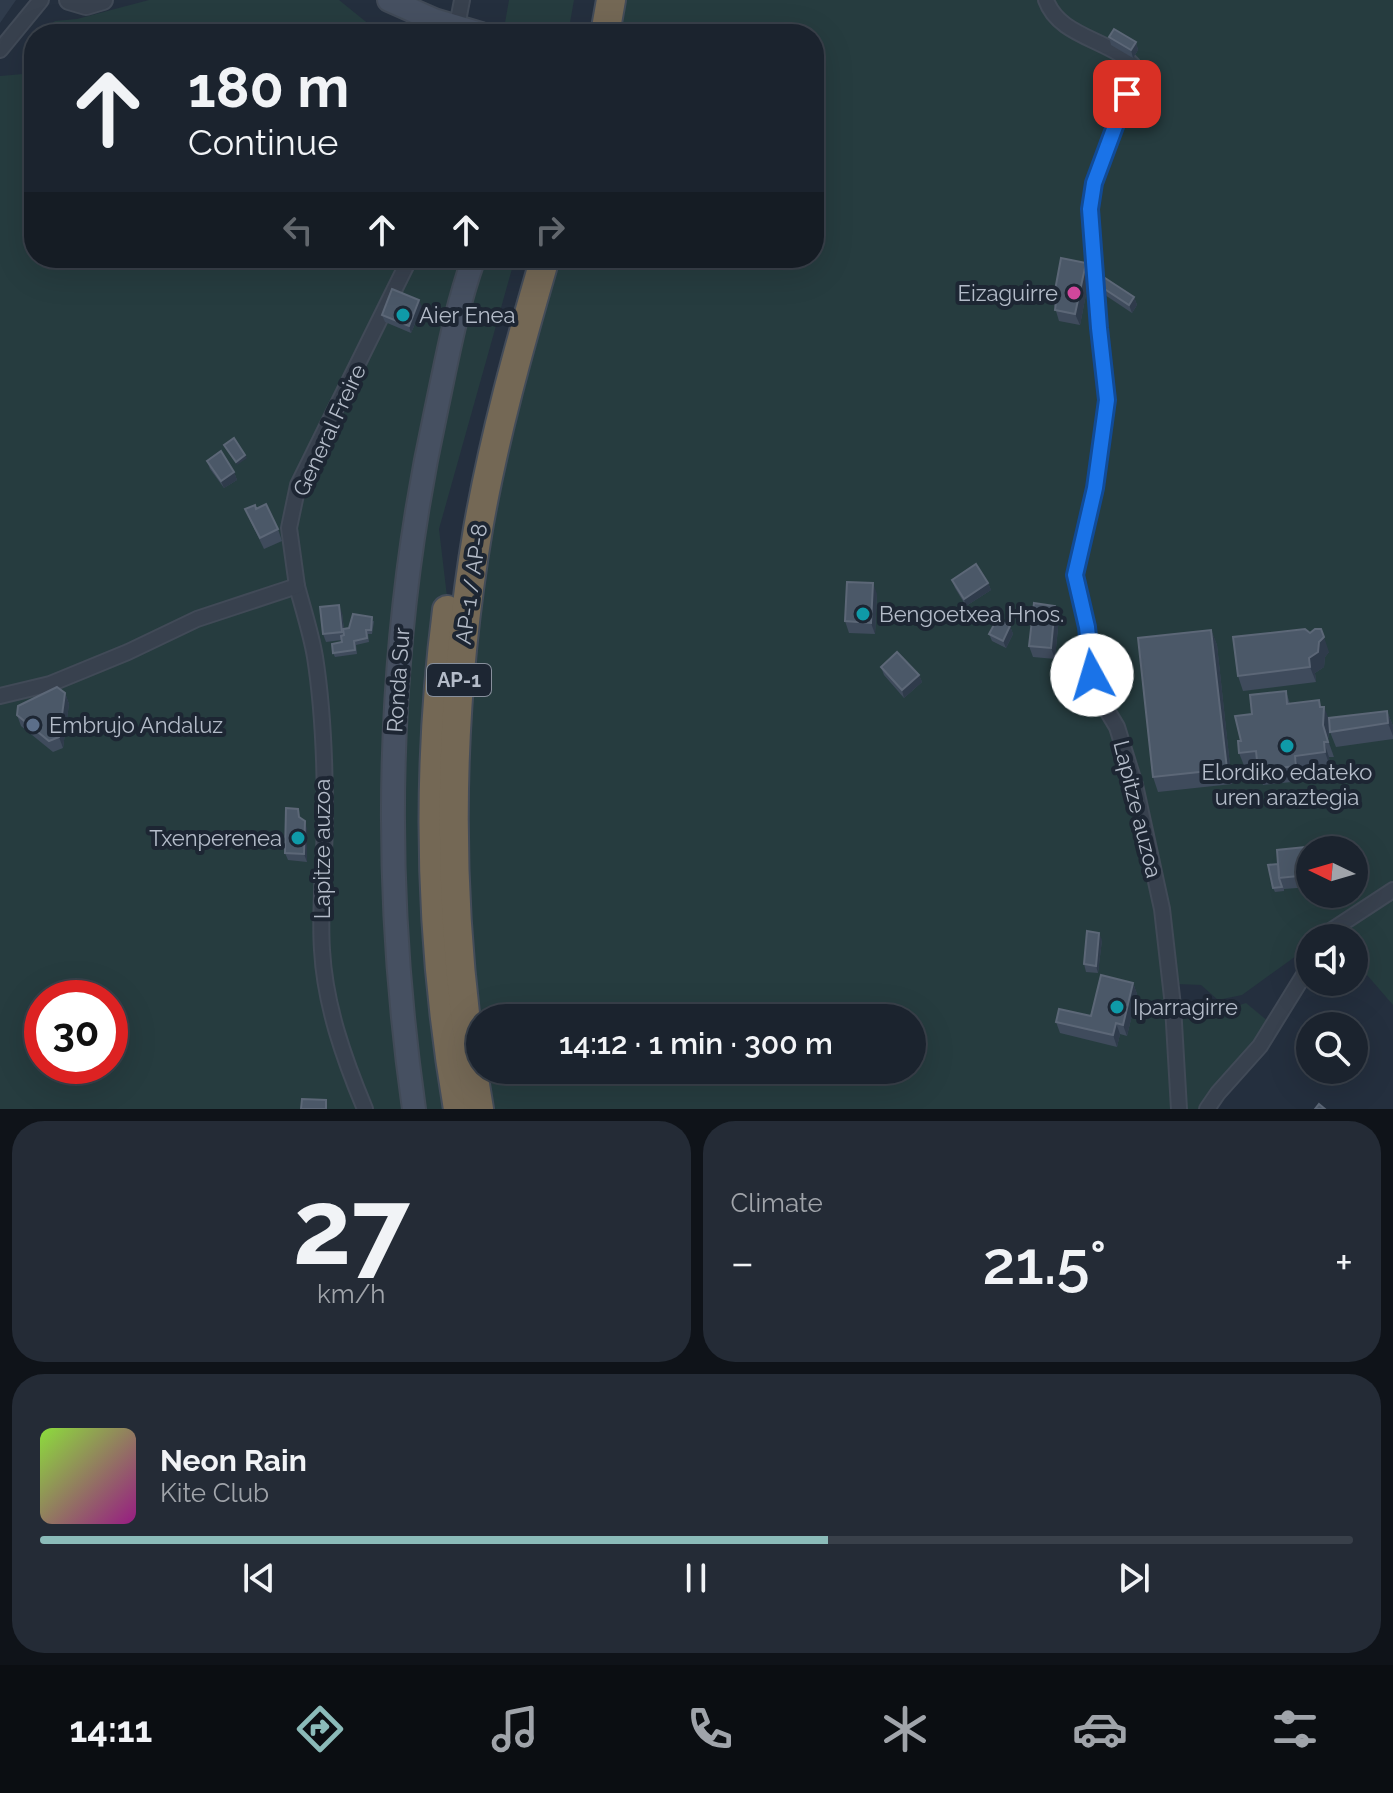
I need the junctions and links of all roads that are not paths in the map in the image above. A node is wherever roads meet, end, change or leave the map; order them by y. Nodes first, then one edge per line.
1 (41, 0) edge
2 (69, 0) edge
3 (103, 0) edge
4 (389, 0) edge
5 (462, 0) edge
6 (592, 0) edge
7 (611, 0) edge
8 (1046, 0) edge
9 (449, 24) edge
10 (457, 24) edge
11 (587, 24) edge
12 (607, 24) edge
13 (0, 50) edge
14 (405, 268) edge
15 (471, 268) edge
16 (523, 268) edge
17 (542, 268) edge
18 (297, 586) junction
19 (0, 696) edge
20 (1393, 890) edge
21 (1341, 924) edge
22 (1296, 988) edge
23 (365, 1109) edge
24 (414, 1109) edge
25 (458, 1109) edge
26 (479, 1109) edge
27 (1179, 1109) edge
28 (1207, 1109) edge

1 - 13 street
2 - 3 street
4 - 9 main road
5 - 10 street
6 - 11 highway
7 - 12 highway
8 - 27 street, Lapitze auzoa
14 - 18 street, General Freire
15 - 24 main road, Ronda Sur
16 - 25 highway, AP-1 / AP-8 / AP-1
17 - 26 highway, AP-1 / AP-8 / AP-1
18 - 19 street
18 - 23 street, Lapitze auzoa
20 - 21 street
22 - 28 street

